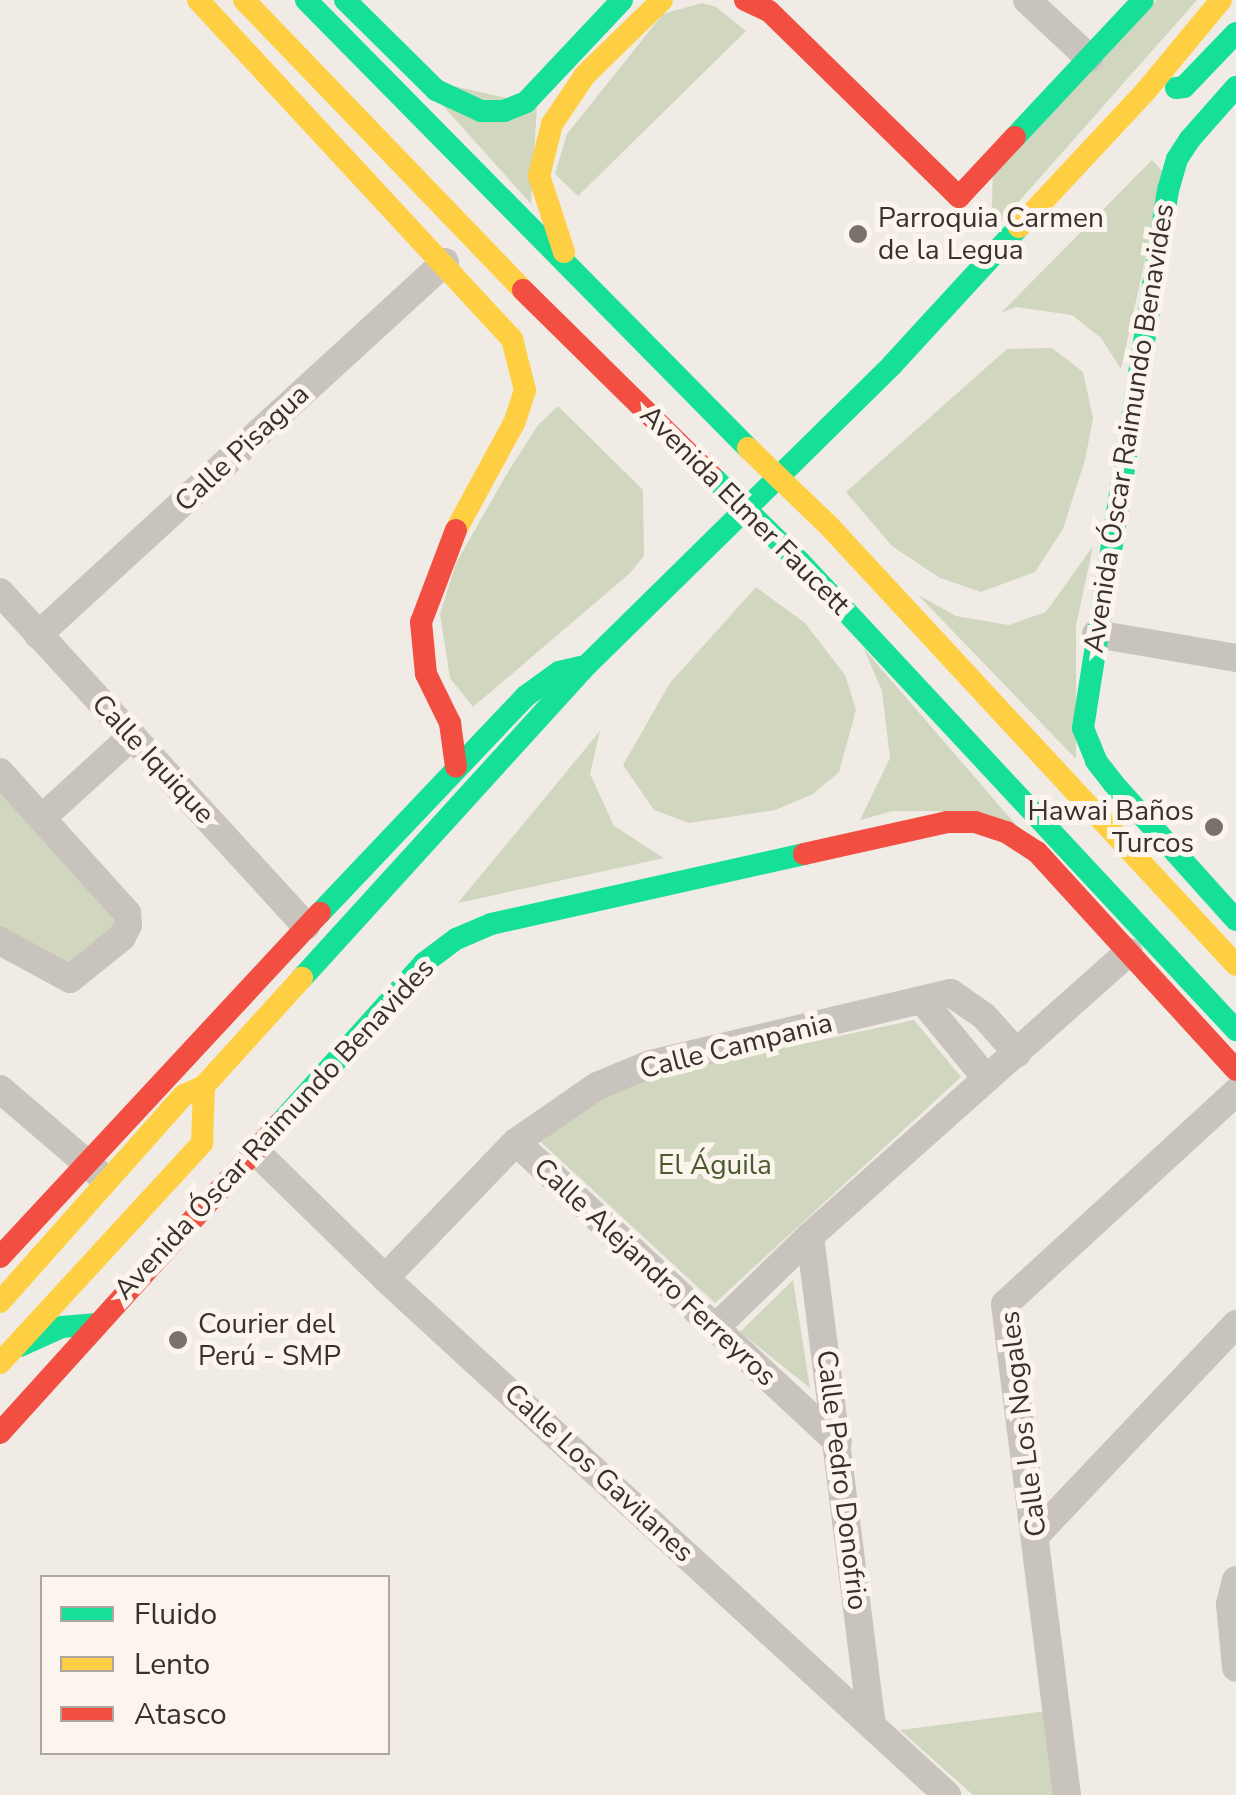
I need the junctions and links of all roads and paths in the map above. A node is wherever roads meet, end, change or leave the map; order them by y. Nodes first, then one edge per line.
1 (198, 0) edge
2 (244, 0) edge
3 (306, 0) edge
4 (622, 0) edge
5 (662, 0) edge
6 (1027, 0) edge
7 (1142, 0) edge
8 (1222, 0) edge
9 (354, 3) edge
10 (757, 4) edge
11 (1236, 33) edge
12 (1089, 58) junction
13 (1236, 87) edge
14 (1145, 92) junction
15 (445, 262) junction
16 (580, 280) junction
17 (0, 592) edge
18 (1096, 634) junction
19 (38, 635) junction
20 (1236, 658) edge
21 (587, 665) junction
22 (132, 736) junction
23 (456, 767) junction
24 (0, 772) edge
25 (42, 818) junction
26 (1236, 920) edge
27 (306, 926) junction
28 (0, 941) edge
29 (1129, 952) junction
30 (1236, 965) edge
31 (922, 1000) junction
32 (1236, 1030) edge
33 (1017, 1053) junction
34 (175, 1067) junction
35 (1236, 1070) edge
36 (987, 1079) junction
37 (0, 1090) edge
38 (194, 1091) junction
39 (1236, 1092) edge
40 (255, 1137) junction
41 (516, 1142) junction
42 (97, 1172) junction
43 (142, 1208) junction
44 (810, 1236) junction
45 (0, 1257) edge
46 (385, 1278) junction
47 (0, 1302) edge
48 (94, 1324) junction
49 (715, 1328) junction
50 (1233, 1334) edge
51 (7, 1356) edge
52 (0, 1433) edge
53 (838, 1442) junction
54 (1036, 1535) junction
55 (1236, 1580) edge
56 (1236, 1668) edge
57 (872, 1724) junction
58 (947, 1795) edge
59 (1066, 1795) edge

1 - 15 main road
2 - 32 main road, Avenida Elmer Faucett, bridge
3 - 16 main road, Avenida Elmer Faucett
4 - 9 main road
5 - 16 main road
6 - 12 street
7 - 12 main road
8 - 14 main road
10 - 12 main road
11 - 14 main road
13 - 18 main road, Avenida Óscar Raimundo Benavides
14 - 21 main road
15 - 19 street, Calle Pisagua
15 - 23 main road
16 - 30 main road, Avenida Elmer Faucett, bridge
17 - 19 street, Calle Iquique
18 - 20 street
18 - 26 main road, Avenida Óscar Raimundo Benavides
19 - 22 street, Calle Iquique
21 - 23 main road
21 - 38 main road
22 - 25 street
22 - 27 street, Calle Iquique
23 - 27 main road
24 - 25 street
25 - 28 street
27 - 34 main road
29 - 33 street
29 - 35 main road
29 - 40 main road, Avenida Óscar Raimundo Benavides
31 - 33 street, Calle Campania
31 - 36 street
31 - 41 street, Calle Campania
33 - 36 street
34 - 38 main road
34 - 42 main road
36 - 44 street
37 - 42 street
38 - 42 main road
38 - 43 main road, Avenida Óscar Raimundo Benavides
39 - 54 street, Calle Los Nogales
40 - 46 street, Calle Los Gavilanes
40 - 48 main road, Avenida Óscar Raimundo Benavides
41 - 46 street, Calle Campania
41 - 49 street, Calle Alejandro Ferreyros
42 - 43 street
42 - 45 main road
42 - 47 main road
43 - 51 main road, Avenida Óscar Raimundo Benavides
44 - 49 street
44 - 53 street, Calle Pedro Donofrio
46 - 57 street, Calle Los Gavilanes
48 - 51 main road
48 - 52 main road, Avenida Óscar Raimundo Benavides
49 - 53 street, Calle Alejandro Ferreyros
50 - 54 street
53 - 57 street, Calle Pedro Donofrio
54 - 59 street, Calle Los Nogales
55 - 56 street
57 - 58 street, Calle Los Gavilanes

